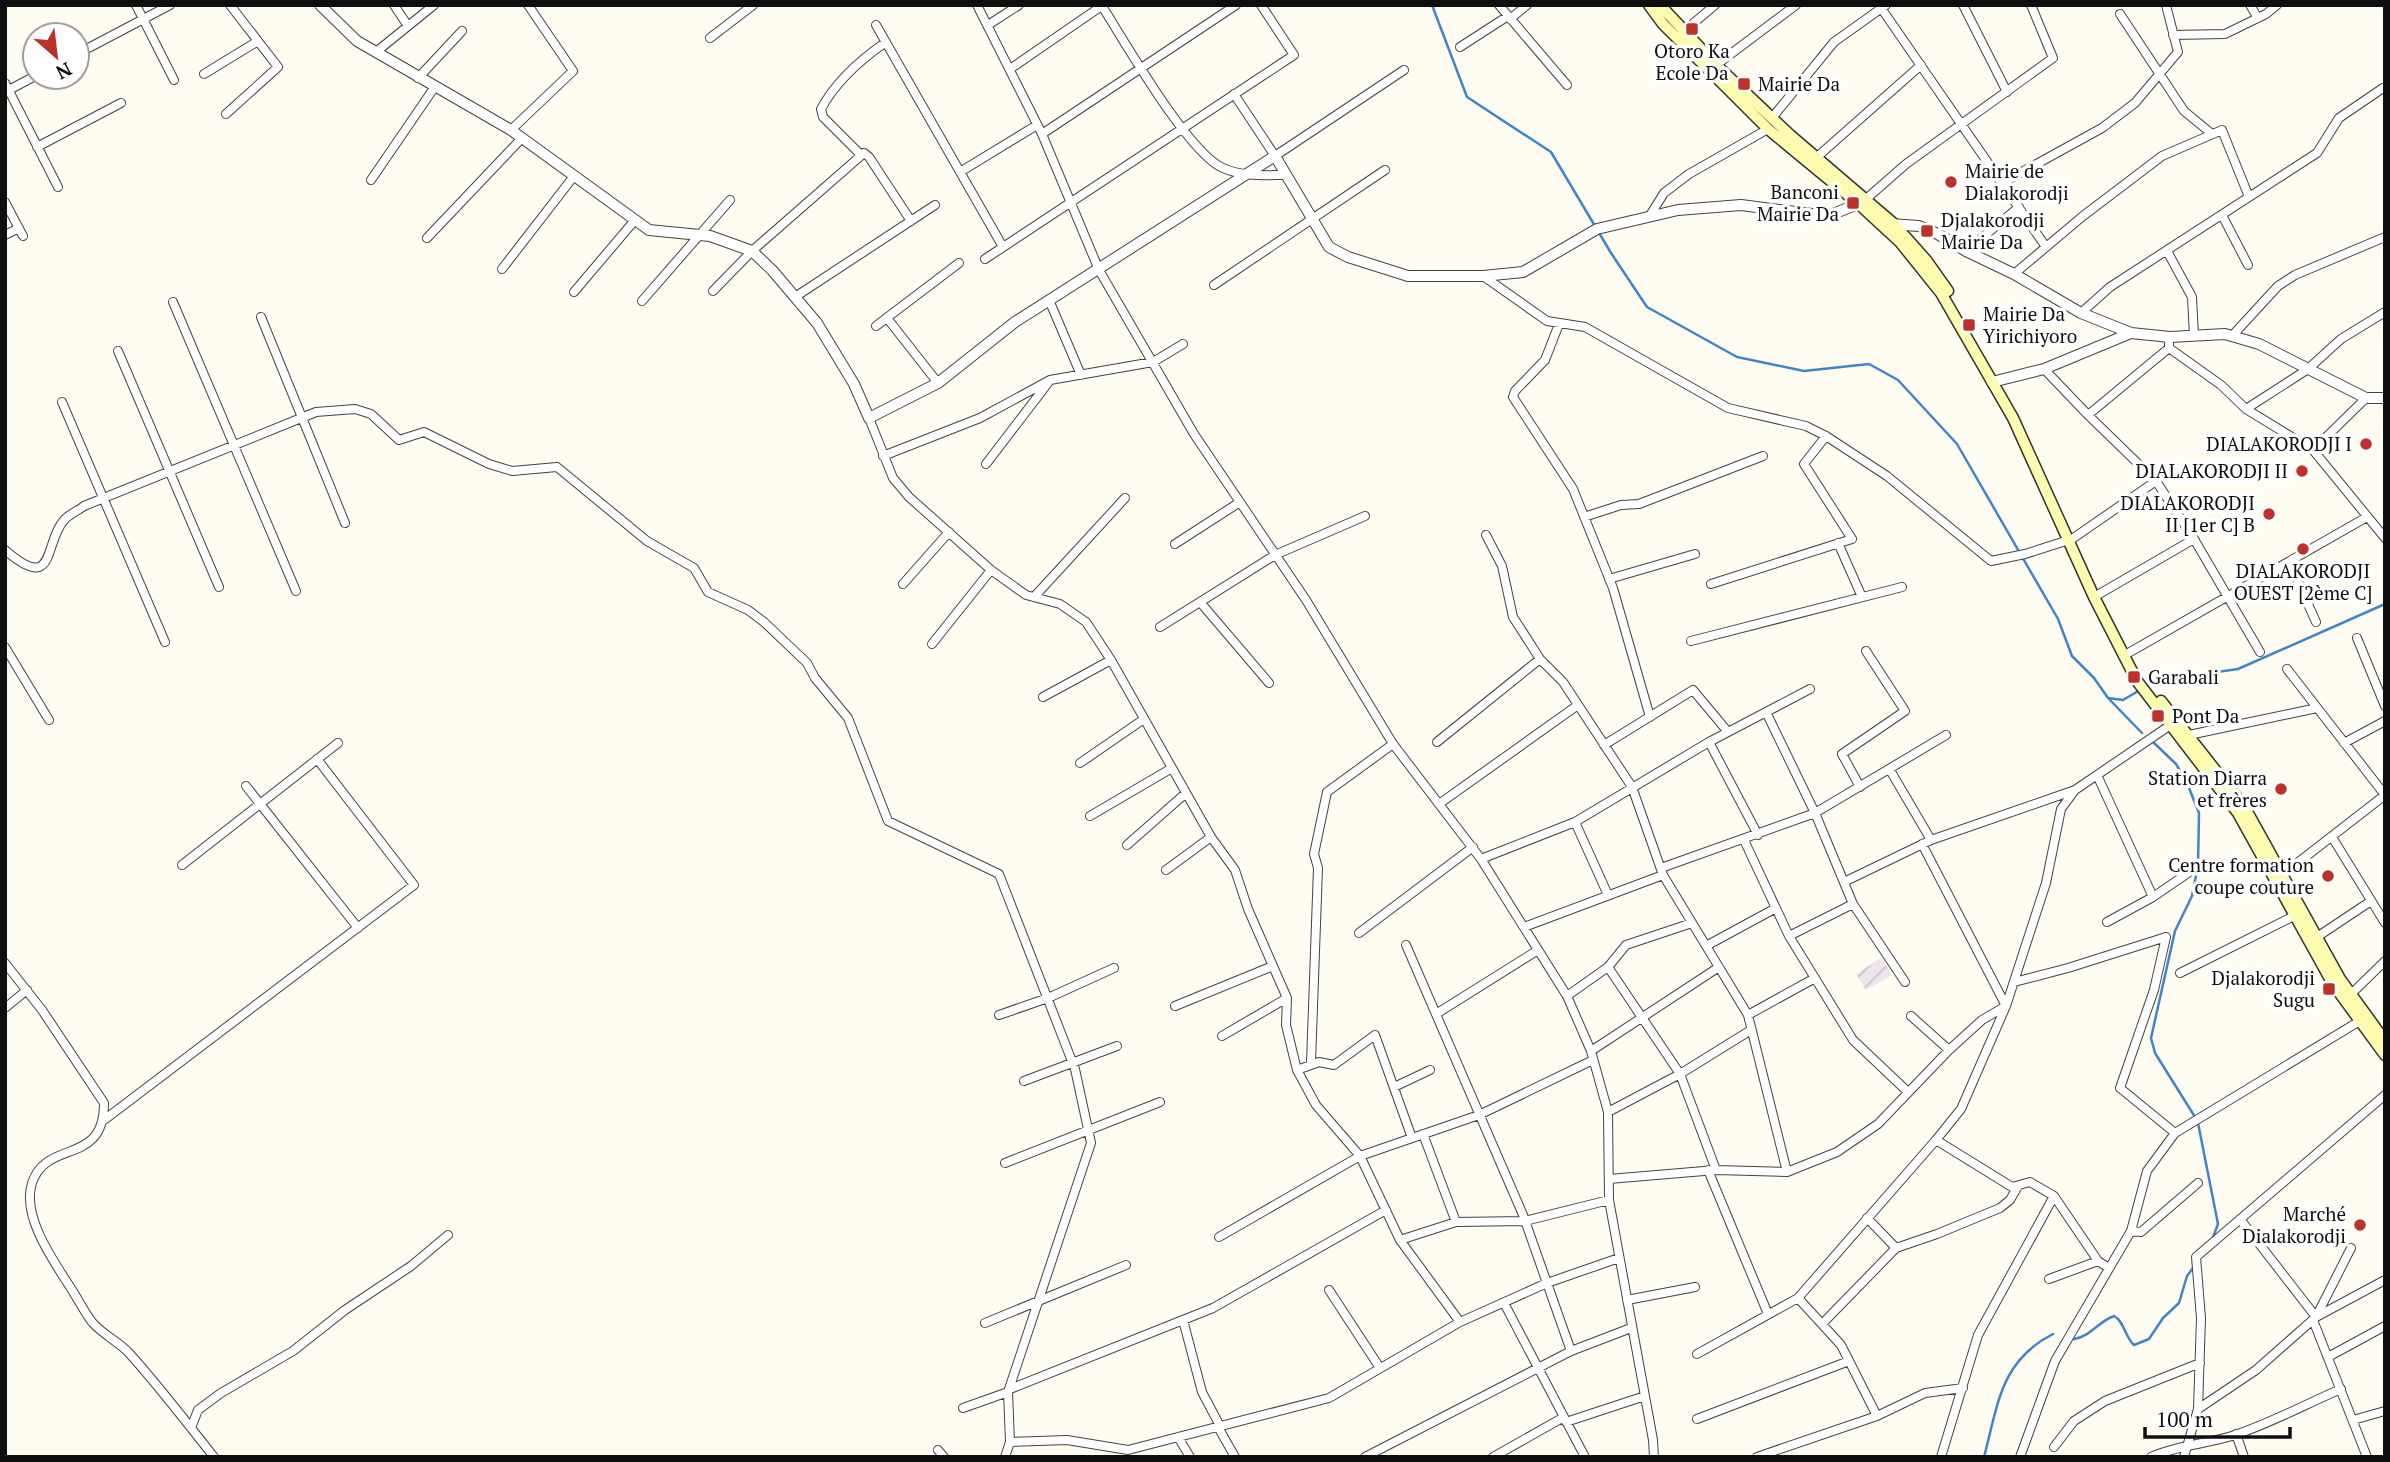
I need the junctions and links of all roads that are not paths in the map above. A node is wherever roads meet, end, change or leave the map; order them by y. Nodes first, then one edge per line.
1 (136, 5) edge
2 (170, 5) edge
3 (230, 5) edge
4 (320, 5) edge
5 (394, 5) edge
6 (434, 5) edge
7 (528, 5) edge
8 (753, 5) edge
9 (977, 5) edge
10 (1019, 5) edge
11 (1236, 5) edge
12 (1261, 5) edge
13 (1499, 5) edge
14 (1527, 5) edge
15 (1649, 5) edge
16 (1660, 5) edge
17 (1714, 5) edge
18 (1796, 5) edge
19 (1963, 5) edge
20 (2031, 5) edge
21 (2166, 5) edge
22 (2250, 5) edge
23 (2277, 5) edge
24 (1103, 6) edge
25 (1882, 6) edge
26 (2120, 14) dead end
27 (1509, 17) junction
28 (2258, 18) junction
29 (143, 19) junction
30 (876, 25) dead end
31 (988, 25) junction
32 (408, 26) junction
33 (462, 31) dead end
34 (1683, 32) junction
35 (2173, 34) junction
36 (710, 38) dead end
37 (258, 41) junction
38 (886, 43) junction
39 (91, 47) edge
40 (1460, 47) dead end
41 (376, 52) junction
42 (1716, 65) junction
43 (1921, 65) junction
44 (1142, 68) junction
45 (1010, 69) junction
46 (1404, 70) dead end
47 (204, 74) dead end
48 (2160, 74) junction
49 (418, 78) junction
50 (174, 80) dead end
51 (1567, 85) dead end
52 (7, 86) edge
53 (434, 88) junction
54 (2383, 88) dead end
55 (2007, 92) junction
56 (1234, 94) junction
57 (121, 103) dead end
58 (226, 114) dead end
59 (1770, 124) junction
60 (1962, 124) junction
61 (1037, 125) junction
62 (1182, 129) junction
63 (511, 130) junction
64 (1042, 134) junction
65 (2212, 134) junction
66 (522, 138) junction
67 (37, 147) junction
68 (860, 154) junction
69 (1275, 156) junction
70 (1817, 157) junction
71 (1385, 170) dead end
72 (960, 172) junction
73 (1246, 174) junction
74 (1286, 175) junction
75 (574, 176) junction
76 (371, 180) dead end
77 (2002, 183) junction
78 (58, 187) dead end
79 (2249, 197) junction
80 (730, 201) dead end
81 (5, 202) edge
82 (1862, 202) junction
83 (1070, 203) junction
84 (935, 205) dead end
85 (2019, 207) junction
86 (2222, 215) junction
87 (1649, 217) junction
88 (1313, 219) junction
89 (635, 220) junction
90 (911, 221) junction
91 (1877, 221) junction
92 (1894, 224) junction
93 (5, 235) edge
94 (700, 235) junction
95 (2385, 237) edge
96 (427, 238) dead end
97 (1003, 247) junction
98 (2046, 247) junction
99 (752, 251) junction
100 (1966, 251) junction
101 (2166, 251) junction
102 (985, 259) dead end
103 (959, 263) dead end
104 (2248, 265) dead end
105 (502, 269) dead end
106 (1099, 270) junction
107 (2014, 274) junction
108 (1483, 276) junction
109 (1214, 285) dead end
110 (713, 291) dead end
111 (574, 292) dead end
112 (796, 297) junction
113 (1049, 300) junction
114 (173, 302) dead end
115 (642, 302) dead end
116 (2385, 312) edge
117 (2081, 313) junction
118 (261, 317) dead end
119 (887, 318) junction
120 (1559, 324) junction
121 (876, 326) dead end
122 (2131, 333) junction
123 (2194, 335) junction
124 (2232, 336) junction
125 (2169, 342) junction
126 (1183, 344) dead end
127 (118, 351) dead end
128 (1153, 362) junction
129 (2044, 369) junction
130 (2308, 369) junction
131 (1081, 375) junction
132 (1050, 380) junction
133 (1995, 381) junction
134 (938, 383) junction
135 (2366, 398) junction
136 (2385, 398) edge
137 (62, 402) dead end
138 (2246, 409) junction
139 (2088, 415) junction
140 (302, 418) junction
141 (869, 418) junction
142 (1826, 436) junction
143 (234, 445) junction
144 (2314, 450) junction
145 (883, 456) junction
146 (1763, 456) dead end
147 (986, 464) dead end
148 (170, 472) junction
149 (2156, 481) junction
150 (1125, 498) dead end
151 (104, 499) junction
152 (1240, 502) junction
153 (1365, 516) dead end
154 (1584, 517) junction
155 (2367, 517) junction
156 (345, 523) dead end
157 (948, 532) junction
158 (1486, 535) dead end
159 (2385, 538) edge
160 (2070, 539) junction
161 (2194, 539) junction
162 (1838, 543) junction
163 (1175, 544) dead end
164 (5, 550) edge
165 (1695, 554) dead end
166 (1275, 555) junction
167 (2289, 562) junction
168 (992, 570) junction
169 (1609, 579) junction
170 (1711, 583) dead end
171 (903, 584) dead end
172 (219, 587) dead end
173 (1902, 587) dead end
174 (296, 592) dead end
175 (2096, 596) junction
176 (1034, 597) junction
177 (1862, 597) junction
178 (2228, 597) junction
179 (1200, 602) junction
180 (2316, 622) dead end
181 (1160, 627) dead end
182 (2357, 638) dead end
183 (1691, 641) dead end
184 (165, 642) dead end
185 (932, 644) dead end
186 (5, 647) edge
187 (1866, 650) dead end
188 (2260, 652) dead end
189 (2126, 655) junction
190 (1540, 659) junction
191 (1111, 660) junction
192 (2287, 669) dead end
193 (1269, 683) dead end
194 (1810, 689) dead end
195 (1043, 696) dead end
196 (1578, 705) junction
197 (2385, 706) edge
198 (2317, 708) junction
199 (1766, 712) junction
200 (1650, 717) junction
201 (1144, 719) junction
202 (49, 720) dead end
203 (2385, 721) edge
204 (2174, 723) junction
205 (1728, 732) junction
206 (1946, 735) dead end
207 (2186, 737) junction
208 (1437, 742) dead end
209 (1709, 742) junction
210 (338, 743) dead end
211 (2344, 743) junction
212 (1393, 744) junction
213 (1604, 745) junction
214 (317, 759) junction
215 (1080, 763) dead end
216 (1172, 768) junction
217 (1890, 770) junction
218 (2097, 775) junction
219 (246, 786) dead end
220 (1860, 787) junction
221 (1632, 788) junction
222 (2075, 790) junction
223 (1186, 793) junction
224 (2385, 795) edge
225 (260, 804) junction
226 (1439, 804) junction
227 (1815, 813) junction
228 (1090, 816) dead end
229 (1575, 822) junction
230 (1758, 835) junction
231 (2332, 837) junction
232 (1211, 838) junction
233 (1931, 839) junction
234 (1744, 840) junction
235 (1922, 844) junction
236 (1127, 845) dead end
237 (1472, 847) junction
238 (1480, 859) junction
239 (182, 865) dead end
240 (1166, 870) dead end
241 (1662, 872) junction
242 (2188, 873) dead end
243 (2282, 875) junction
244 (1844, 882) junction
245 (1608, 895) junction
246 (2153, 897) junction
247 (2371, 901) junction
248 (1853, 904) junction
249 (1776, 908) junction
250 (2299, 914) junction
251 (2384, 919) edge
252 (2107, 922) dead end
253 (1692, 923) junction
254 (358, 928) junction
255 (1524, 928) junction
256 (1359, 933) dead end
257 (1789, 936) junction
258 (2316, 937) junction
259 (1406, 945) dead end
260 (1706, 946) junction
261 (1538, 950) junction
262 (2385, 961) edge
263 (5, 963) edge
264 (1273, 967) junction
265 (1608, 967) junction
266 (1719, 967) junction
267 (1114, 968) dead end
268 (2180, 973) dead end
269 (1815, 978) junction
270 (1905, 982) dead end
271 (2014, 982) junction
272 (27, 990) junction
273 (1567, 996) junction
274 (2348, 997) junction
275 (1048, 998) junction
276 (1287, 998) junction
277 (1175, 1006) dead end
278 (2006, 1006) junction
279 (5, 1008) edge
280 (1436, 1014) junction
281 (999, 1015) dead end
282 (1748, 1016) junction
283 (1911, 1016) dead end
284 (1642, 1017) junction
285 (2363, 1019) junction
286 (1751, 1030) junction
287 (1222, 1036) dead end
288 (1117, 1046) dead end
289 (2383, 1047) edge
290 (1949, 1050) junction
291 (1592, 1055) junction
292 (1073, 1062) junction
293 (1311, 1063) junction
294 (1297, 1070) junction
295 (1430, 1070) dead end
296 (1680, 1074) junction
297 (1024, 1081) dead end
298 (1394, 1087) junction
299 (1908, 1092) junction
300 (2385, 1095) edge
301 (1160, 1102) dead end
302 (1608, 1112) junction
303 (1479, 1115) junction
304 (104, 1120) junction
305 (1088, 1130) junction
306 (2175, 1133) junction
307 (1423, 1134) junction
308 (1412, 1138) junction
309 (1936, 1140) junction
310 (1360, 1156) junction
311 (1004, 1163) dead end
312 (1712, 1170) junction
313 (1787, 1172) junction
314 (1609, 1179) junction
315 (2197, 1183) dead end
316 (2018, 1186) junction
317 (2054, 1195) junction
318 (1609, 1200) junction
319 (1386, 1210) junction
320 (1867, 1218) junction
321 (2240, 1219) junction
322 (1525, 1221) junction
323 (1456, 1222) junction
324 (2131, 1231) junction
325 (448, 1234) dead end
326 (1219, 1237) dead end
327 (1401, 1240) junction
328 (1896, 1248) junction
329 (2351, 1248) dead end
330 (1619, 1258) junction
331 (2098, 1261) junction
332 (1126, 1265) dead end
333 (2109, 1268) junction
334 (2049, 1279) dead end
335 (2385, 1280) edge
336 (1547, 1283) junction
337 (1695, 1287) dead end
338 (1329, 1290) dead end
339 (1798, 1298) junction
340 (1626, 1300) junction
341 (1038, 1301) junction
342 (1503, 1303) junction
343 (1769, 1314) junction
344 (2315, 1319) junction
345 (1183, 1320) junction
346 (1461, 1322) junction
347 (985, 1323) dead end
348 (1822, 1324) junction
349 (2385, 1325) edge
350 (1632, 1328) junction
351 (1572, 1351) junction
352 (1697, 1354) dead end
353 (2328, 1357) junction
354 (1849, 1361) junction
355 (2200, 1363) junction
356 (1380, 1368) junction
357 (1538, 1368) junction
358 (1963, 1388) junction
359 (2341, 1389) junction
360 (1009, 1390) junction
361 (1644, 1396) junction
362 (963, 1408) dead end
363 (2198, 1409) junction
364 (2385, 1411) edge
365 (1877, 1416) junction
366 (1697, 1419) dead end
367 (1565, 1420) junction
368 (2353, 1420) junction
369 (1219, 1426) junction
370 (191, 1428) junction
371 (2236, 1434) junction
372 (1178, 1437) junction
373 (1010, 1443) junction
374 (1512, 1446) junction
375 (2054, 1447) dead end
376 (2186, 1447) junction
377 (214, 1457) edge
378 (1005, 1457) edge
379 (1190, 1457) edge
380 (1235, 1457) edge
381 (1365, 1457) edge
382 (1493, 1457) edge
383 (1517, 1457) edge
384 (1585, 1457) edge
385 (1654, 1457) edge
386 (1757, 1457) edge
387 (1941, 1457) edge
388 (2020, 1457) edge
389 (2151, 1457) edge
390 (2184, 1457) edge
391 (2244, 1457) edge
392 (2367, 1457) edge

1 - 29 street
2 - 29 street
3 - 37 street
4 - 41 street
5 - 32 street
6 - 32 street
7 - 63 street
8 - 36 street
9 - 31 street
10 - 31 street
11 - 44 street
12 - 56 street
13 - 27 street
14 - 27 street
15 - 59 main road
16 - 34 main road
17 - 34 street
18 - 42 street
19 - 55 street
20 - 55 street
21 - 35 street
22 - 28 street
23 - 28 street
24 - 44 street
24 - 45 street
25 - 43 street
25 - 59 street
26 - 48 street
27 - 40 street
27 - 51 street
28 - 35 street
29 - 39 street
29 - 50 street
30 - 38 street
31 - 45 street
32 - 41 street
33 - 49 street
34 - 42 main road
35 - 48 street
37 - 47 street
37 - 58 street
38 - 68 street
38 - 72 street
41 - 49 street
42 - 59 main road
43 - 60 street
43 - 70 street
44 - 62 street
44 - 64 street
45 - 61 street
46 - 69 street
48 - 65 street
48 - 77 street
49 - 53 street
52 - 67 street
53 - 63 street
53 - 76 street
54 - 79 street
55 - 60 street
56 - 62 street
56 - 69 street
57 - 67 street
59 - 70 main road
59 - 82 main road
59 - 87 street
60 - 77 street
60 - 82 street
61 - 64 street
61 - 72 street
62 - 73 street
62 - 83 street
63 - 66 street
64 - 83 street
65 - 79 street
65 - 98 street
66 - 75 street
66 - 96 street
67 - 78 street
68 - 90 street
68 - 99 street
69 - 73 street
69 - 74 street
70 - 82 main road
71 - 88 street
72 - 97 street
73 - 74 street
73 - 106 street
74 - 88 street
75 - 89 street
75 - 105 street
77 - 85 street
79 - 86 street
80 - 94 street
81 - 93 street
82 - 87 street
82 - 91 main road
82 - 92 main road
83 - 97 street
83 - 106 street
84 - 90 street
85 - 98 street
85 - 100 street
86 - 101 street
86 - 104 street
87 - 108 street
88 - 108 street
88 - 109 street
89 - 94 street
89 - 111 street
90 - 112 street
91 - 92 street
91 - 133 main road
92 - 100 street
92 - 133 main road
94 - 99 street
94 - 115 street
95 - 124 street
97 - 102 street
98 - 107 street
99 - 110 street
99 - 112 street
100 - 107 street
101 - 117 street
101 - 123 street
103 - 119 street
106 - 113 street
106 - 128 street
107 - 117 street
108 - 120 street
112 - 141 street
113 - 131 street
113 - 134 street
114 - 143 street
116 - 130 street
117 - 122 street
118 - 140 street
119 - 121 street
119 - 134 street
120 - 142 street
120 - 154 street
122 - 125 street
122 - 129 street
123 - 124 street
123 - 125 street
124 - 130 street
125 - 138 street
125 - 139 street
126 - 128 street
127 - 148 street
128 - 131 street
128 - 152 street
129 - 133 street
129 - 139 street
130 - 135 street
130 - 138 street
131 - 132 street
132 - 145 street
132 - 147 street
133 - 160 main road
134 - 141 street
135 - 136 street
135 - 144 street
137 - 151 street
138 - 144 street
139 - 149 street
140 - 143 street
140 - 156 street
140 - 275 street
141 - 145 street
142 - 160 street
142 - 162 street
143 - 148 street
143 - 174 street
144 - 155 street
145 - 157 street
146 - 154 street
148 - 151 street
148 - 172 street
149 - 160 street
149 - 161 street
150 - 176 street
151 - 164 street
151 - 184 street
152 - 163 street
152 - 166 street
153 - 166 street
154 - 169 street
155 - 159 street
155 - 167 street
157 - 168 street
157 - 171 street
158 - 190 street
160 - 175 main road
161 - 175 street
161 - 178 street
162 - 170 street
162 - 177 street
165 - 169 street
166 - 179 street
166 - 212 street
167 - 178 street
167 - 180 street
168 - 176 street
168 - 185 street
169 - 200 street
173 - 177 street
175 - 189 main road
176 - 191 street
177 - 183 street
178 - 188 street
178 - 189 street
179 - 181 street
179 - 193 street
182 - 197 street
186 - 202 street
187 - 220 street
189 - 204 main road
190 - 196 street
190 - 208 street
191 - 195 street
191 - 201 street
192 - 198 street
194 - 199 street
196 - 213 street
196 - 226 street
198 - 207 street
198 - 211 street
199 - 205 street
199 - 227 street
200 - 205 street
200 - 213 street
201 - 215 street
201 - 216 street
203 - 211 street
204 - 207 main road
204 - 218 street
205 - 209 street
206 - 217 street
207 - 243 main road
207 - 250 main road
209 - 221 street
209 - 230 street
210 - 214 street
211 - 224 street
212 - 226 street
212 - 293 street
213 - 221 street
214 - 225 street
214 - 254 street
216 - 223 street
216 - 228 street
217 - 220 street
217 - 233 street
218 - 222 street
218 - 246 street
219 - 225 street
220 - 227 street
221 - 229 street
221 - 241 street
222 - 233 street
222 - 271 street
223 - 232 street
223 - 236 street
224 - 231 street
225 - 239 street
225 - 254 street
226 - 237 street
227 - 230 street
227 - 244 street
229 - 238 street
229 - 245 street
230 - 234 street
231 - 243 street
231 - 247 street
232 - 240 street
232 - 264 street
233 - 235 street
234 - 241 street
234 - 249 street
235 - 244 street
235 - 278 street
237 - 238 street
237 - 256 street
238 - 255 street
241 - 245 street
241 - 253 street
242 - 246 street
243 - 250 main road
244 - 248 street
245 - 255 street
246 - 252 street
247 - 251 street
247 - 258 street
248 - 257 street
248 - 270 street
249 - 257 street
249 - 260 street
250 - 258 main road
250 - 268 street
250 - 274 main road
253 - 260 street
253 - 265 street
254 - 304 street
255 - 261 street
257 - 269 street
258 - 274 main road
259 - 280 street
260 - 266 street
261 - 273 street
261 - 280 street
262 - 274 street
263 - 272 street
264 - 276 street
264 - 277 street
265 - 273 street
265 - 284 street
266 - 282 street
266 - 284 street
267 - 275 street
269 - 282 street
269 - 299 street
271 - 278 street
271 - 306 street
272 - 279 street
272 - 304 street
273 - 291 street
274 - 285 main road
275 - 281 street
275 - 292 street
276 - 287 street
276 - 294 street
278 - 290 street
278 - 309 street
280 - 303 street
282 - 286 street
283 - 290 street
284 - 291 street
284 - 296 street
285 - 289 main road
285 - 306 street
286 - 296 street
286 - 313 street
288 - 292 street
290 - 299 street
291 - 302 street
291 - 303 street
292 - 297 street
292 - 305 street
293 - 294 street
293 - 298 street
294 - 310 street
295 - 298 street
296 - 302 street
296 - 312 street
298 - 308 street
299 - 313 street
300 - 321 street
301 - 305 street
302 - 314 street
303 - 307 street
303 - 322 street
304 - 370 street
305 - 311 street
305 - 341 street
306 - 324 street
307 - 308 street
307 - 323 street
308 - 310 street
309 - 316 street
309 - 320 street
310 - 319 street
310 - 326 street
312 - 313 street
312 - 314 street
312 - 343 street
314 - 318 street
315 - 324 street
316 - 317 street
316 - 328 street
317 - 331 street
317 - 358 street
318 - 322 street
318 - 330 street
319 - 327 street
319 - 345 street
320 - 328 street
320 - 339 street
321 - 344 street
321 - 355 street
322 - 323 street
322 - 336 street
323 - 327 street
324 - 333 street
325 - 370 street
327 - 346 street
328 - 348 street
329 - 344 street
330 - 336 street
330 - 340 street
331 - 333 street
331 - 334 street
332 - 341 street
333 - 388 street
335 - 344 street
336 - 342 street
336 - 351 street
337 - 340 street
338 - 356 street
339 - 343 street
339 - 348 street
340 - 350 street
341 - 347 street
341 - 360 street
342 - 346 street
342 - 357 street
343 - 352 street
344 - 353 street
344 - 363 street
345 - 360 street
345 - 369 street
346 - 356 street
348 - 354 street
349 - 353 street
350 - 351 street
350 - 361 street
351 - 357 street
353 - 359 street
354 - 365 street
354 - 366 street
355 - 363 street
355 - 375 street
356 - 369 street
357 - 367 street
357 - 381 street
358 - 365 street
358 - 387 street
359 - 368 street
359 - 371 street
360 - 362 street
360 - 373 street
361 - 367 street
361 - 385 street
363 - 376 street
364 - 368 street
365 - 386 street
367 - 374 street
367 - 384 street
368 - 392 street
369 - 372 street
369 - 380 street
370 - 377 street
371 - 376 street
371 - 391 street
372 - 373 street
372 - 379 street
373 - 378 street
374 - 382 street
374 - 383 street
376 - 389 street
376 - 390 street

